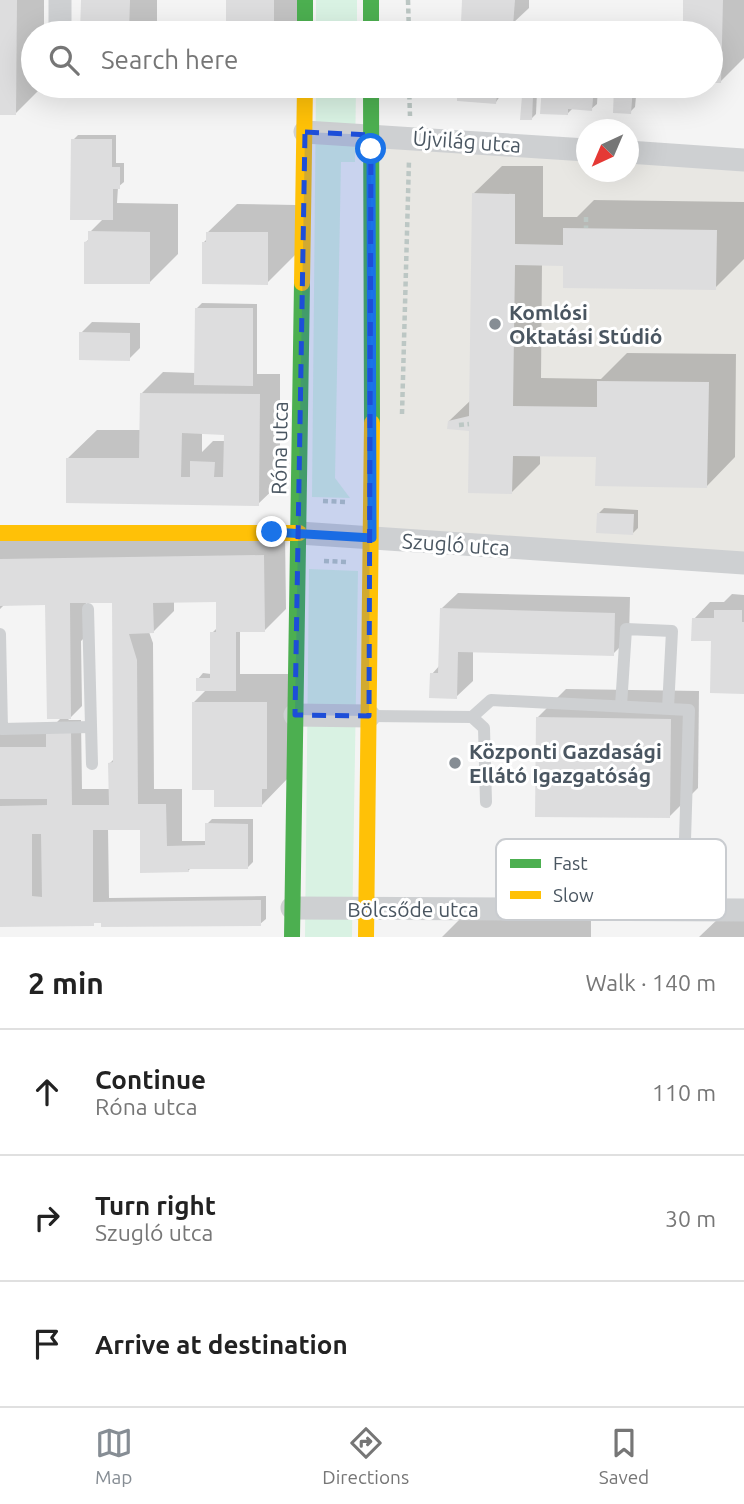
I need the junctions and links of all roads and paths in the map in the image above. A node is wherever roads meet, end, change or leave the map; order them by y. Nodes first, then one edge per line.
1 (60, 0) edge
2 (305, 0) edge
3 (371, 0) edge
4 (408, 0) edge
5 (60, 21) edge
6 (305, 21) edge
7 (371, 21) edge
8 (409, 21) edge
9 (305, 98) edge
10 (371, 98) edge
11 (305, 132) junction
12 (371, 135) junction
13 (576, 148) edge
14 (639, 153) edge
15 (744, 160) edge
16 (586, 217) dead end
17 (586, 228) dead end
18 (469, 424) dead end
19 (458, 425) dead end
20 (0, 533) edge
21 (299, 533) junction
22 (372, 538) junction
23 (744, 563) edge
24 (88, 610) dead end
25 (0, 634) edge
26 (1, 701) edge
27 (621, 706) junction
28 (668, 708) junction
29 (295, 715) junction
30 (369, 716) junction
31 (472, 717) junction
32 (91, 727) junction
33 (92, 764) dead end
34 (486, 802) dead end
35 (685, 839) edge
36 (292, 908) junction
37 (366, 909) junction
38 (496, 909) edge
39 (726, 910) edge
40 (744, 910) edge
41 (292, 937) edge
42 (366, 937) edge

1 - 5 street
2 - 6 street
3 - 7 street
4 - 8 path
9 - 11 street, Róna utca
10 - 12 street
11 - 12 street, Újvilág utca
11 - 21 street, Róna utca
12 - 13 street, Újvilág utca
12 - 22 street
14 - 15 street
16 - 17 path
18 - 19 path
20 - 21 street, Szugló utca
21 - 22 street, Szugló utca
21 - 29 street, Róna utca
22 - 23 street, Szugló utca
22 - 30 street
24 - 32 lane
25 - 26 lane
26 - 32 lane
27 - 28 lane
27 - 28 lane
27 - 31 lane
28 - 35 lane
29 - 30 street
29 - 36 street, Róna utca
30 - 31 lane
30 - 37 street
31 - 34 lane
32 - 33 lane
36 - 37 street, Bölcsőde utca
36 - 41 street, Róna utca
37 - 38 street, Bölcsőde utca
37 - 42 street
39 - 40 street, Bölcsőde utca

